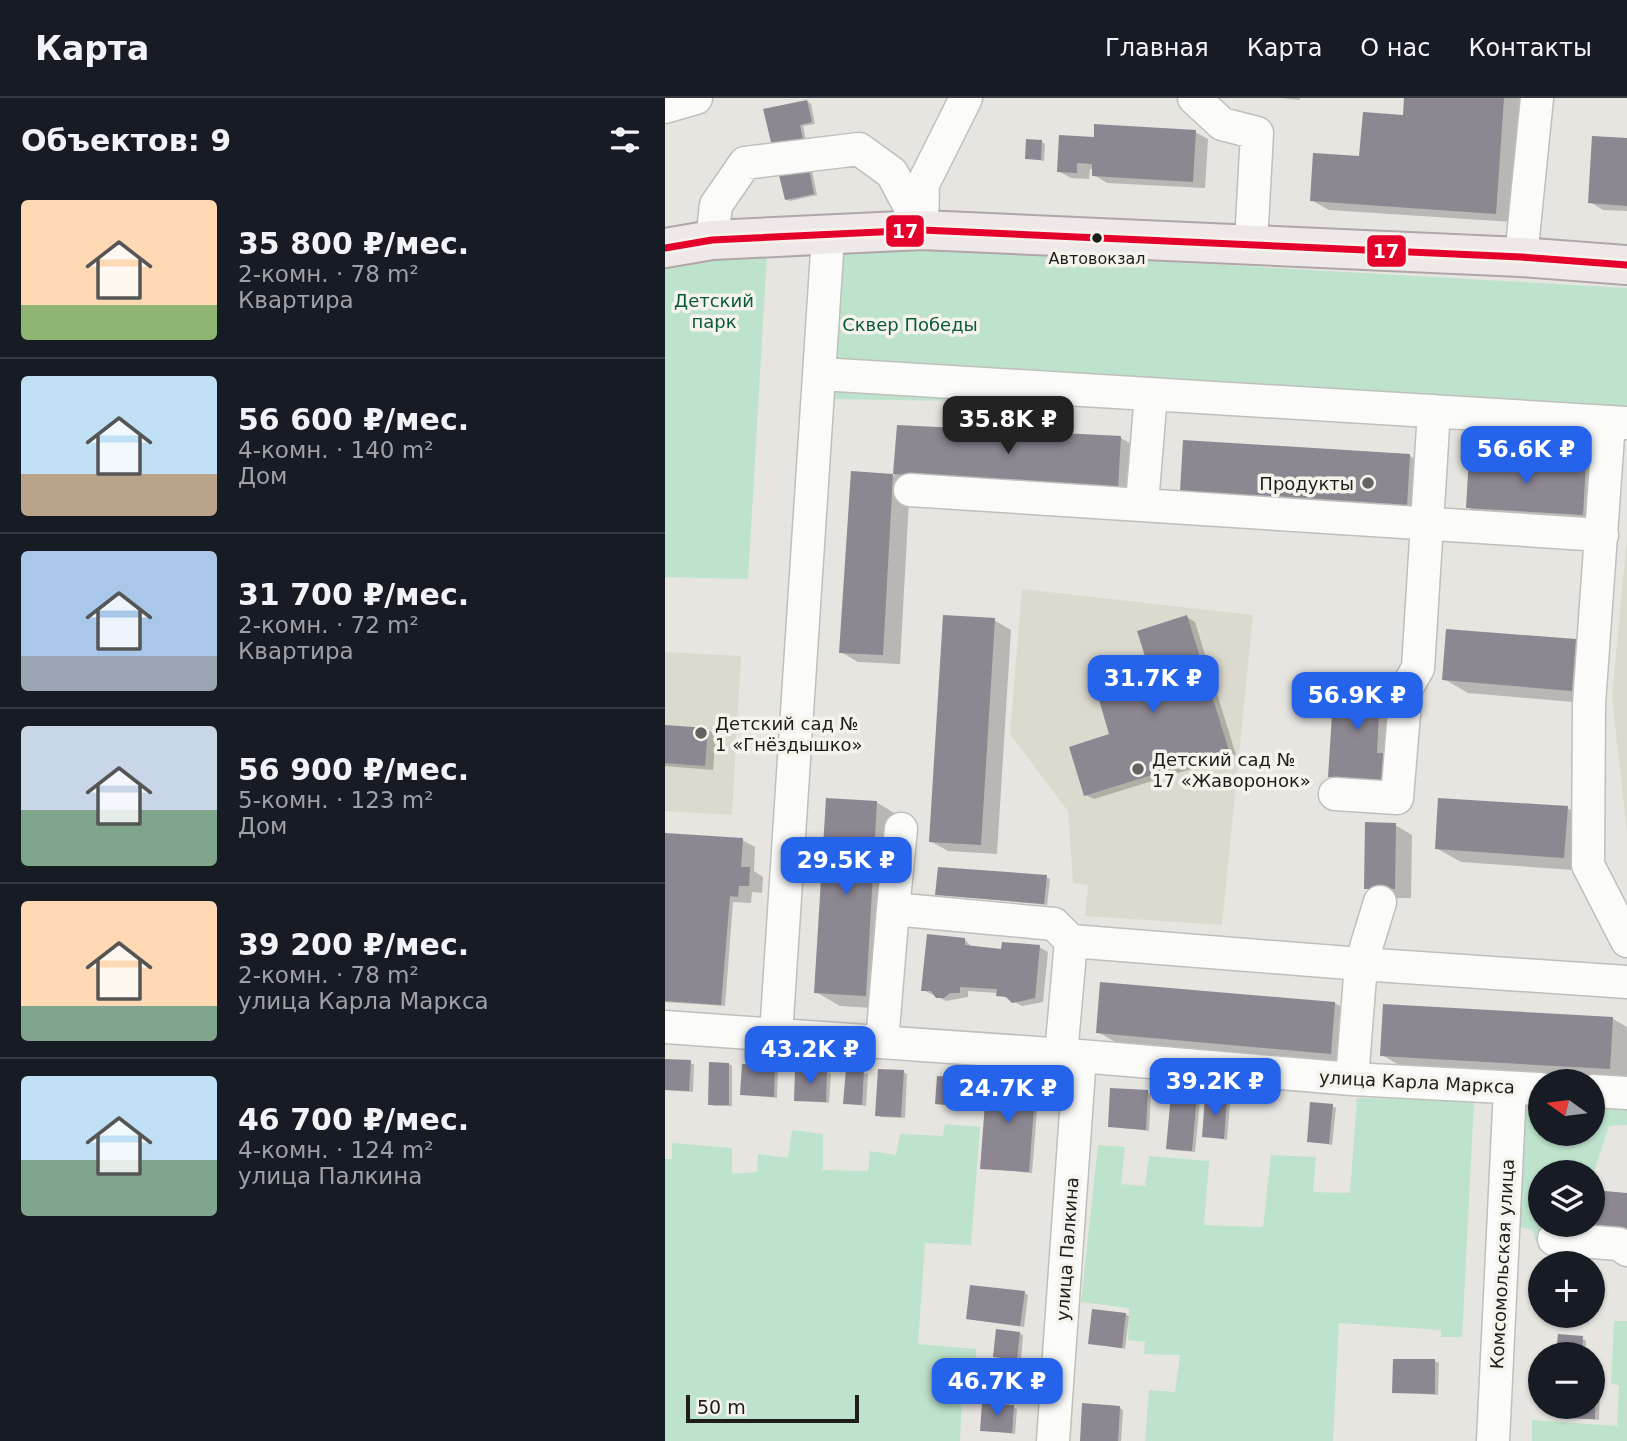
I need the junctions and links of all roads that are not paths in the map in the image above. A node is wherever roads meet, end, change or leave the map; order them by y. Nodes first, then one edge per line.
1 (696, 98) edge
2 (966, 98) edge
3 (1194, 98) edge
4 (1537, 98) edge
5 (665, 107) edge
6 (922, 230) junction
7 (828, 237) junction
8 (712, 240) junction
9 (1251, 243) junction
10 (665, 248) edge
11 (1521, 257) junction
12 (1627, 265) edge
13 (820, 374) junction
14 (1151, 394) junction
15 (1434, 411) junction
16 (1618, 433) edge
17 (910, 490) dead end
18 (1142, 504) junction
19 (1427, 523) junction
20 (1602, 536) junction
21 (1335, 793) dead end
22 (901, 829) dead end
23 (1380, 902) dead end
24 (893, 909) junction
25 (1071, 941) junction
26 (1627, 942) edge
27 (1361, 964) junction
28 (1627, 982) edge
29 (665, 1027) edge
30 (776, 1035) junction
31 (882, 1042) junction
32 (1070, 1055) junction
33 (1352, 1079) junction
34 (1525, 1088) edge
35 (1605, 1092) edge
36 (1627, 1093) edge
37 (1554, 1239) dead end
38 (1627, 1250) edge
39 (1053, 1441) edge
40 (1493, 1441) edge

1 - 5 street
2 - 6 street
3 - 9 street
4 - 11 street
6 - 7 main road
6 - 8 street
6 - 9 main road
7 - 8 main road
7 - 13 street
8 - 10 main road
9 - 11 main road
11 - 12 main road
13 - 14 street
13 - 30 street
14 - 15 street
14 - 18 street
15 - 16 street
15 - 19 street
16 - 20 street
17 - 18 street
18 - 19 street
19 - 20 street
19 - 21 street
20 - 26 street
22 - 24 street
23 - 27 street
24 - 25 street
24 - 31 street
25 - 27 street
25 - 32 street, улица Палкина
27 - 28 street
27 - 33 street
29 - 30 street, улица Карла Маркса
30 - 31 street, улица Карла Маркса
31 - 32 street, улица Карла Маркса
32 - 33 street, улица Карла Маркса
32 - 39 street, улица Палкина
33 - 34 street, улица Карла Маркса
34 - 40 street, Комсомольская улица
35 - 36 street
37 - 38 street

